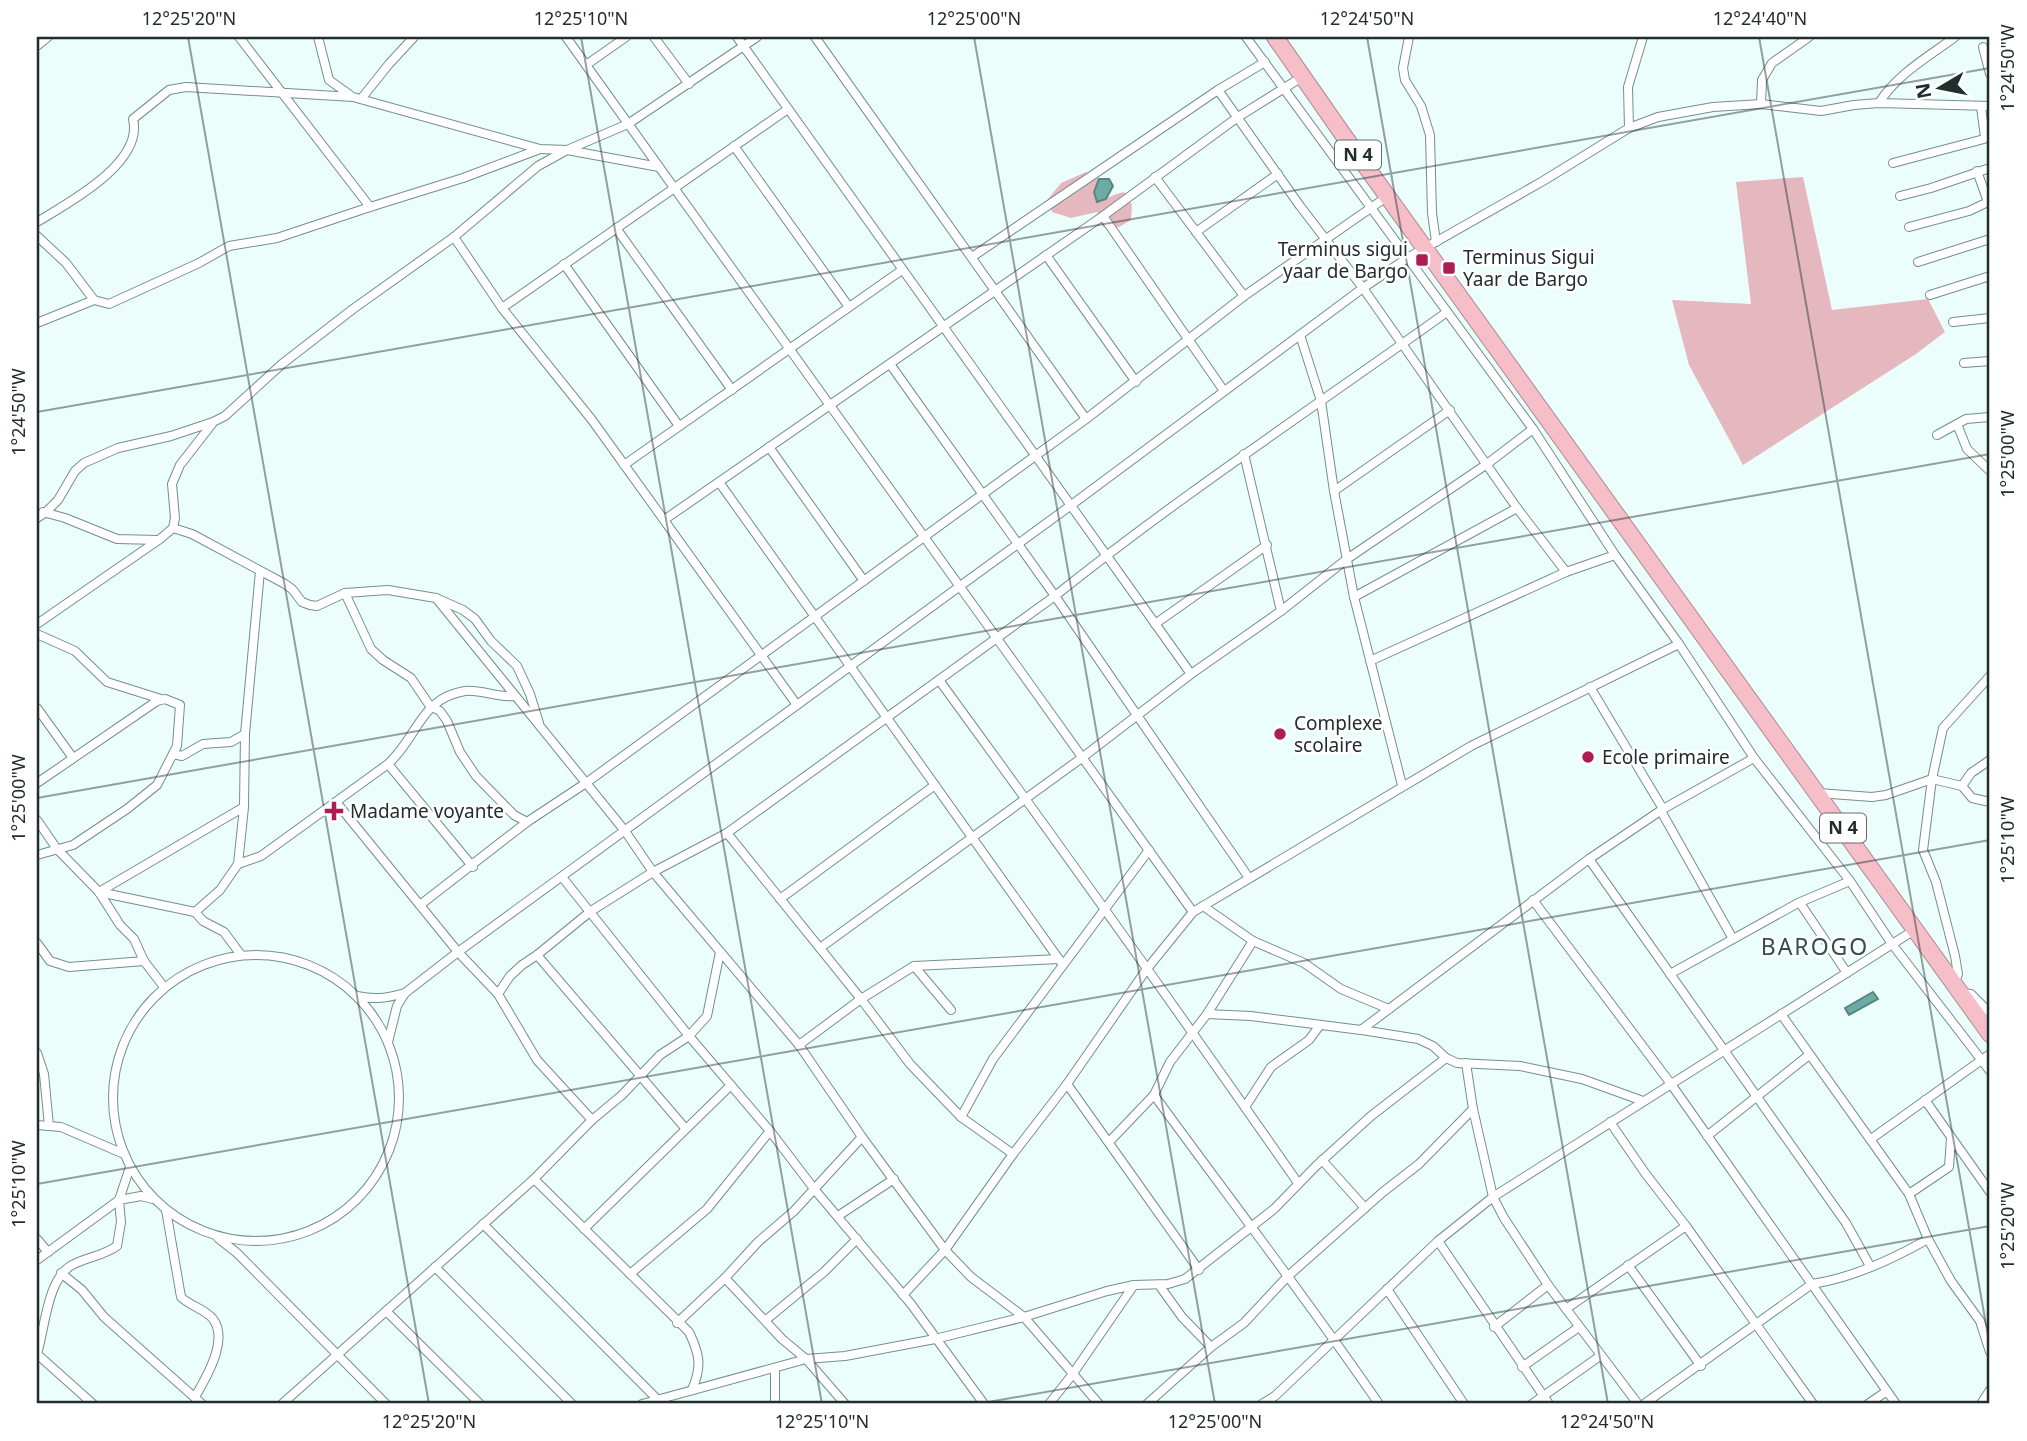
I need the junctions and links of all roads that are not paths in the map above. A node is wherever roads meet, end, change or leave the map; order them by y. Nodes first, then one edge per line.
1 (48, 37) edge
2 (239, 37) edge
3 (318, 37) edge
4 (414, 37) edge
5 (566, 37) edge
6 (626, 37) edge
7 (654, 37) edge
8 (737, 37) edge
9 (757, 37) edge
10 (815, 37) edge
11 (1246, 37) edge
12 (1275, 37) edge
13 (1409, 37) edge
14 (1643, 37) edge
15 (1808, 37) edge
16 (1955, 37) edge
17 (37, 46) edge
18 (744, 46) junction
19 (1983, 47) dead end
20 (1265, 62) junction
21 (586, 65) junction
22 (1990, 74) edge
23 (1302, 77) junction
24 (689, 84) junction
25 (1285, 88) junction
26 (1218, 90) junction
27 (283, 94) junction
28 (357, 98) junction
29 (1879, 103) junction
30 (1760, 104) junction
31 (1986, 106) edge
32 (788, 109) junction
33 (1238, 117) junction
34 (628, 124) junction
35 (1629, 128) junction
36 (734, 146) junction
37 (540, 149) junction
38 (567, 150) junction
39 (1893, 163) dead end
40 (659, 167) junction
41 (1990, 168) edge
42 (1977, 171) junction
43 (1278, 174) junction
44 (1156, 177) junction
45 (674, 188) junction
46 (1388, 196) junction
47 (1900, 196) dead end
48 (370, 207) junction
49 (1372, 208) junction
50 (1103, 216) junction
51 (37, 222) edge
52 (1909, 227) dead end
53 (616, 228) junction
54 (1196, 232) junction
55 (37, 236) edge
56 (454, 237) junction
57 (1325, 239) junction
58 (1990, 239) edge
59 (1431, 245) junction
60 (1046, 255) junction
61 (972, 257) junction
62 (1409, 257) junction
63 (1918, 262) dead end
64 (564, 264) junction
65 (902, 270) junction
66 (1990, 276) edge
67 (1363, 288) junction
68 (996, 291) junction
69 (1930, 295) dead end
70 (1244, 296) junction
71 (94, 300) junction
72 (849, 307) junction
73 (502, 308) junction
74 (1447, 312) junction
75 (1990, 318) edge
76 (1953, 322) dead end
77 (37, 323) edge
78 (942, 327) junction
79 (1300, 335) junction
80 (1190, 339) junction
81 (1403, 344) junction
82 (790, 348) junction
83 (1990, 361) edge
84 (1964, 363) dead end
85 (890, 364) junction
86 (1136, 382) junction
87 (732, 390) junction
88 (1224, 391) junction
89 (1321, 401) junction
90 (831, 404) junction
91 (1450, 410) junction
92 (1990, 417) edge
93 (1086, 419) junction
94 (213, 422) junction
95 (1957, 424) junction
96 (679, 426) junction
97 (1533, 429) junction
98 (1937, 435) dead end
99 (769, 447) junction
100 (1244, 454) junction
101 (1035, 456) junction
102 (1487, 464) junction
103 (624, 465) junction
104 (1990, 471) edge
105 (719, 482) junction
106 (1334, 491) junction
107 (983, 494) junction
108 (1070, 506) junction
109 (1517, 508) junction
110 (42, 512) edge
111 (37, 518) edge
112 (664, 520) junction
113 (173, 528) junction
114 (925, 536) junction
115 (160, 539) junction
116 (1018, 544) junction
117 (1267, 545) junction
118 (1615, 555) junction
119 (1105, 556) junction
120 (1347, 559) junction
121 (260, 571) junction
122 (1566, 572) junction
123 (864, 581) junction
124 (961, 586) junction
125 (345, 593) junction
126 (1055, 596) junction
127 (1354, 597) junction
128 (436, 598) junction
129 (1281, 611) junction
130 (815, 617) junction
131 (37, 624) edge
132 (1155, 624) junction
133 (37, 634) edge
134 (998, 638) junction
135 (1679, 644) junction
136 (761, 656) junction
137 (1370, 661) junction
138 (850, 666) junction
139 (1191, 674) junction
140 (1990, 676) edge
141 (939, 680) junction
142 (1591, 687) junction
143 (514, 696) junction
144 (161, 699) junction
145 (797, 705) junction
146 (430, 706) junction
147 (37, 708) edge
148 (1137, 715) junction
149 (887, 718) junction
150 (540, 725) junction
151 (245, 734) junction
152 (173, 754) junction
153 (1083, 757) junction
154 (73, 758) junction
155 (1754, 758) junction
156 (1990, 760) edge
157 (388, 764) junction
158 (1932, 779) junction
159 (37, 783) edge
160 (586, 783) junction
161 (935, 785) junction
162 (1402, 785) junction
163 (1962, 786) junction
164 (1818, 793) junction
165 (1026, 799) junction
166 (336, 802) junction
167 (1990, 802) edge
168 (244, 807) junction
169 (1662, 810) junction
170 (37, 820) edge
171 (527, 822) junction
172 (625, 831) junction
173 (727, 834) junction
174 (972, 838) junction
175 (57, 849) junction
176 (1149, 850) junction
177 (37, 855) edge
178 (1589, 859) junction
179 (238, 864) junction
180 (473, 867) junction
181 (653, 872) junction
182 (562, 877) junction
183 (1249, 878) junction
184 (1850, 881) junction
185 (99, 892) junction
186 (780, 899) junction
187 (1533, 900) junction
188 (1800, 903) junction
189 (420, 905) junction
190 (1203, 906) junction
191 (1106, 909) junction
192 (591, 911) junction
193 (195, 912) junction
194 (1193, 912) junction
195 (1916, 929) junction
196 (1733, 939) junction
197 (1253, 941) junction
198 (37, 943) edge
199 (1892, 944) junction
200 (820, 948) junction
201 (458, 952) junction
202 (720, 952) junction
203 (241, 955) junction
204 (537, 955) junction
205 (144, 961) junction
206 (1061, 962) junction
207 (914, 966) junction
208 (1146, 970) junction
209 (1847, 973) junction
210 (1670, 974) junction
211 (164, 987) junction
212 (1957, 989) junction
213 (405, 993) junction
214 (498, 994) junction
215 (356, 996) junction
216 (861, 999) junction
217 (1389, 1009) junction
218 (951, 1010) dead end
219 (1990, 1013) edge
220 (1207, 1014) junction
221 (1781, 1014) junction
222 (1320, 1025) junction
223 (1361, 1030) junction
224 (1193, 1032) junction
225 (1990, 1034) edge
226 (689, 1036) junction
227 (388, 1042) junction
228 (799, 1045) junction
229 (1724, 1049) junction
230 (37, 1053) edge
231 (1990, 1054) edge
232 (1809, 1055) junction
233 (1446, 1058) junction
234 (1982, 1059) junction
235 (1466, 1063) junction
236 (1990, 1071) edge
237 (640, 1075) junction
238 (1067, 1084) junction
239 (1671, 1084) junction
240 (730, 1086) junction
241 (1154, 1095) junction
242 (1755, 1096) junction
243 (1925, 1100) junction
244 (1643, 1101) junction
245 (1245, 1107) junction
246 (1473, 1109) junction
247 (961, 1117) junction
248 (592, 1120) junction
249 (1609, 1122) junction
250 (37, 1125) edge
251 (49, 1126) junction
252 (685, 1128) junction
253 (770, 1131) junction
254 (1707, 1136) junction
255 (862, 1137) junction
256 (1951, 1138) junction
257 (1871, 1139) junction
258 (1110, 1142) junction
259 (124, 1154) junction
260 (1013, 1154) junction
261 (1322, 1160) junction
262 (130, 1167) junction
263 (534, 1178) junction
264 (894, 1179) junction
265 (1298, 1183) junction
266 (815, 1190) junction
267 (1990, 1192) edge
268 (1909, 1194) junction
269 (1493, 1196) junction
270 (120, 1200) junction
271 (156, 1200) junction
272 (1365, 1208) junction
273 (166, 1210) junction
274 (838, 1216) junction
275 (482, 1224) junction
276 (1686, 1226) junction
277 (1249, 1227) junction
278 (584, 1229) junction
279 (216, 1236) junction
280 (37, 1239) edge
281 (857, 1239) junction
282 (1928, 1239) junction
283 (1438, 1241) junction
284 (945, 1250) junction
285 (48, 1252) junction
286 (37, 1260) edge
287 (1628, 1265) junction
288 (1870, 1266) junction
289 (435, 1267) junction
290 (1199, 1270) junction
291 (61, 1273) junction
292 (630, 1274) junction
293 (1287, 1277) junction
294 (725, 1278) junction
295 (1811, 1284) junction
296 (1134, 1285) junction
297 (1158, 1285) junction
298 (1548, 1285) junction
299 (1387, 1289) junction
300 (903, 1295) junction
301 (1566, 1309) junction
302 (386, 1311) junction
303 (1990, 1314) edge
304 (1024, 1317) junction
305 (766, 1320) junction
306 (1980, 1321) junction
307 (677, 1322) junction
308 (1757, 1325) junction
309 (1494, 1327) junction
310 (1579, 1327) junction
311 (934, 1339) junction
312 (1335, 1339) junction
313 (1211, 1347) junction
314 (1990, 1352) edge
315 (37, 1354) edge
316 (337, 1354) junction
317 (1600, 1356) junction
318 (806, 1359) junction
319 (1700, 1366) junction
320 (775, 1367) junction
321 (1522, 1367) junction
322 (1072, 1375) junction
323 (692, 1390) junction
324 (1990, 1390) edge
325 (1887, 1391) junction
326 (1275, 1396) junction
327 (195, 1397) junction
328 (1546, 1401) edge
329 (660, 1402) edge
330 (93, 1404) edge
331 (202, 1404) edge
332 (282, 1404) edge
333 (386, 1404) edge
334 (480, 1404) edge
335 (572, 1404) edge
336 (642, 1404) edge
337 (775, 1404) edge
338 (845, 1404) edge
339 (984, 1404) edge
340 (1049, 1404) edge
341 (1099, 1404) edge
342 (1147, 1404) edge
343 (1262, 1404) edge
344 (1282, 1404) edge
345 (1379, 1404) edge
346 (1464, 1404) edge
347 (1532, 1404) edge
348 (1638, 1404) edge
349 (1644, 1404) edge
350 (1813, 1404) edge
351 (1868, 1404) edge
352 (1896, 1404) edge
353 (1981, 1404) edge

1 - 17 street
2 - 27 street
3 - 28 street
4 - 28 street
5 - 21 street
6 - 21 street
7 - 24 street
8 - 18 street
9 - 18 street
10 - 61 street
11 - 20 street
12 - 23 highway, N 4
13 - 59 street
14 - 35 street
15 - 30 street
16 - 29 street
18 - 24 street
18 - 32 street
19 - 22 street
20 - 25 street
20 - 26 street
21 - 34 street
23 - 25 street
23 - 46 highway, N 4
24 - 34 street
25 - 33 street
25 - 49 street
26 - 33 street
26 - 61 street
27 - 28 street
27 - 48 street
27 - 51 street
28 - 37 street
29 - 30 street
29 - 31 street
30 - 35 street
31 - 39 street
32 - 36 street
32 - 65 street
33 - 43 street
33 - 44 street
34 - 38 street
34 - 40 street
35 - 59 street
36 - 45 street
36 - 72 street
37 - 38 street
37 - 48 street
38 - 40 street
38 - 56 street
40 - 45 street
41 - 42 street
42 - 47 street
42 - 52 street
43 - 54 street
43 - 57 street
44 - 50 street
44 - 54 street
45 - 53 street
45 - 82 street
46 - 49 street
46 - 59 highway, N 4
48 - 71 street
49 - 57 street
49 - 62 street
50 - 60 street
50 - 80 street
53 - 64 street
53 - 87 street
54 - 70 street
55 - 71 street
56 - 73 street
56 - 94 street
57 - 67 street
57 - 70 street
58 - 63 street
59 - 62 street
59 - 164 highway, N 4
60 - 68 street
60 - 86 street
61 - 68 street
62 - 67 street
62 - 74 street
64 - 73 street
64 - 96 street
65 - 72 street
65 - 78 street
66 - 69 street
67 - 79 street
67 - 81 street
68 - 78 street
68 - 93 street
70 - 80 street
71 - 77 street
72 - 82 street
73 - 103 street
74 - 81 street
74 - 97 street
75 - 76 street
78 - 85 street
78 - 101 street
79 - 88 street
79 - 89 street
80 - 86 street
80 - 88 street
81 - 89 street
81 - 91 street
82 - 87 street
82 - 90 street
83 - 84 street
85 - 90 street
85 - 107 street
86 - 93 street
87 - 96 street
88 - 108 street
89 - 100 street
89 - 106 street
90 - 99 street
90 - 114 street
91 - 102 street
91 - 106 street
92 - 95 street
93 - 101 street
94 - 110 street
94 - 113 street
95 - 98 street
95 - 104 street
96 - 103 street
97 - 102 street
97 - 118 street
99 - 105 street
99 - 123 street
100 - 117 street
100 - 119 street
101 - 107 street
101 - 108 street
102 - 109 street
102 - 120 street
103 - 112 street
105 - 112 street
105 - 130 street
106 - 120 street
107 - 114 street
107 - 116 street
108 - 116 street
108 - 119 street
109 - 122 street
109 - 127 street
110 - 111 street
110 - 115 street
112 - 136 street
113 - 115 street
113 - 121 street
114 - 123 street
114 - 124 street
115 - 131 street
116 - 124 street
116 - 126 street
117 - 129 street
117 - 132 street
118 - 122 street
118 - 135 street
119 - 126 street
119 - 132 street
120 - 127 street
120 - 129 street
121 - 125 street
121 - 151 street
122 - 137 street
123 - 130 street
124 - 134 street
124 - 138 street
125 - 128 street
125 - 146 street
126 - 134 street
126 - 148 street
127 - 137 street
128 - 143 street
128 - 150 street
129 - 139 street
130 - 136 street
130 - 138 street
132 - 139 street
133 - 144 street
134 - 141 street
134 - 153 street
135 - 142 street
135 - 155 street
136 - 145 street
136 - 160 street
137 - 162 street
138 - 145 street
138 - 149 street
139 - 148 street
140 - 158 street
141 - 149 street
141 - 165 street
142 - 162 street
142 - 169 street
143 - 146 street
143 - 150 street
144 - 152 street
144 - 154 street
145 - 172 street
146 - 157 street
146 - 171 street
147 - 154 street
148 - 153 street
148 - 183 street
149 - 161 street
149 - 173 street
150 - 160 street
151 - 152 street
151 - 168 street
152 - 175 street
153 - 165 street
153 - 176 street
154 - 159 street
155 - 169 street
155 - 184 street
156 - 163 street
157 - 166 street
157 - 180 street
158 - 163 street
158 - 164 street
158 - 212 street
160 - 171 street
160 - 172 street
161 - 174 street
161 - 186 street
162 - 183 street
163 - 167 street
164 - 195 highway, N 4
165 - 174 street
165 - 191 street
166 - 179 street
166 - 189 street
168 - 179 street
168 - 185 street
169 - 178 street
169 - 196 street
170 - 175 street
171 - 180 street
172 - 181 street
172 - 182 street
173 - 181 street
173 - 186 street
174 - 200 street
174 - 206 street
175 - 177 street
175 - 185 street
176 - 191 street
176 - 194 street
178 - 187 street
178 - 210 street
179 - 193 street
180 - 189 street
181 - 192 street
181 - 202 street
182 - 192 street
182 - 201 street
183 - 190 street
184 - 188 street
184 - 199 street
185 - 193 street
185 - 205 street
186 - 200 street
187 - 217 street
187 - 239 street
188 - 196 street
188 - 209 street
189 - 201 street
190 - 194 street
190 - 197 street
191 - 206 street
191 - 208 street
192 - 204 street
192 - 226 street
193 - 203 street
194 - 208 street
195 - 199 street
195 - 212 highway, N 4
196 - 210 street
197 - 217 street
197 - 220 street
198 - 205 street
199 - 209 street
199 - 234 street
200 - 216 street
201 - 213 street
201 - 214 street
202 - 226 street
202 - 228 street
203 - 211 street
203 - 215 street
204 - 214 street
204 - 237 street
205 - 211 street
206 - 207 street
206 - 247 street
207 - 216 street
207 - 218 street
208 - 224 street
208 - 238 street
209 - 221 street
210 - 229 street
211 - 259 street
212 - 219 street
212 - 225 highway, N 4
213 - 215 street
213 - 227 street
214 - 248 street
215 - 227 street
216 - 228 street
216 - 247 street
217 - 223 street
220 - 222 street
220 - 224 street
221 - 229 street
221 - 232 street
222 - 223 street
222 - 245 street
223 - 233 street
224 - 241 street
224 - 245 street
226 - 237 street
226 - 240 street
227 - 279 street
228 - 255 street
229 - 239 street
229 - 242 street
230 - 251 street
231 - 234 street
232 - 242 street
232 - 257 street
233 - 235 street
233 - 261 street
234 - 236 street
234 - 243 street
235 - 244 street
235 - 246 street
237 - 248 street
237 - 252 street
238 - 258 street
238 - 260 street
239 - 244 street
239 - 254 street
240 - 252 street
240 - 253 street
241 - 258 street
241 - 277 street
242 - 254 street
242 - 288 street
243 - 256 street
243 - 257 street
244 - 249 street
245 - 265 street
246 - 269 street
246 - 272 street
247 - 260 street
248 - 263 street
249 - 269 street
249 - 276 street
250 - 251 street
251 - 259 street
252 - 278 street
253 - 266 street
253 - 292 street
254 - 295 street
255 - 264 street
255 - 266 street
256 - 267 street
256 - 268 street
257 - 268 street
258 - 290 street
259 - 262 street
260 - 284 street
261 - 265 street
261 - 272 street
262 - 270 street
262 - 271 street
263 - 275 street
263 - 278 street
264 - 274 street
264 - 284 street
265 - 277 street
266 - 274 street
266 - 294 street
268 - 282 street
269 - 283 street
269 - 298 street
270 - 271 street
270 - 285 street
270 - 291 street
271 - 273 street
272 - 293 street
273 - 279 street
273 - 327 street
274 - 281 street
275 - 289 street
275 - 329 street
276 - 287 street
276 - 308 street
277 - 290 street
277 - 293 street
278 - 292 street
279 - 316 street
280 - 285 street
281 - 300 street
281 - 305 street
282 - 288 street
282 - 306 street
283 - 299 street
283 - 309 street
284 - 300 street
284 - 304 street
285 - 286 street
287 - 301 street
287 - 319 street
288 - 295 street
289 - 302 street
289 - 335 street
290 - 297 street
291 - 315 street
291 - 327 street
292 - 307 street
293 - 312 street
293 - 313 street
294 - 305 street
294 - 307 street
295 - 308 street
295 - 325 street
296 - 297 street
296 - 304 street
296 - 322 street
297 - 313 street
298 - 301 street
298 - 309 street
299 - 312 street
299 - 346 street
300 - 311 street
301 - 310 street
302 - 316 street
302 - 334 street
303 - 306 street
304 - 311 street
304 - 322 street
305 - 318 street
306 - 314 street
307 - 323 street
308 - 319 street
308 - 350 street
309 - 321 street
310 - 317 street
310 - 321 street
311 - 318 street
311 - 339 street
312 - 326 street
312 - 345 street
313 - 342 street
315 - 330 street
316 - 332 street
316 - 333 street
317 - 328 street
317 - 348 street
318 - 320 street
318 - 338 street
319 - 349 street
320 - 323 street
320 - 337 street
321 - 328 street
322 - 340 street
322 - 341 street
323 - 329 street
324 - 353 street
325 - 351 street
325 - 352 street
326 - 343 street
326 - 344 street
327 - 331 street
328 - 347 street
329 - 336 street

